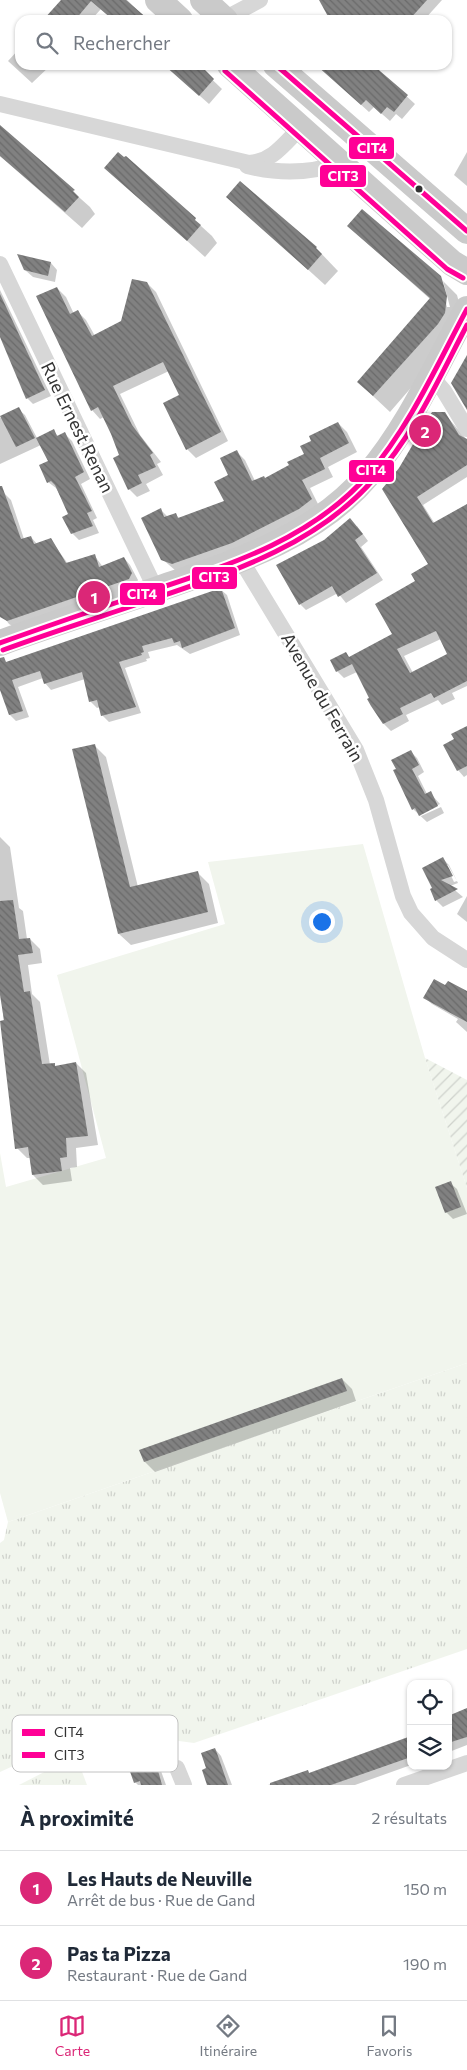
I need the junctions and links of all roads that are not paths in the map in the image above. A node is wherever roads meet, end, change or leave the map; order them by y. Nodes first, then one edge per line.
1 (158, 0) edge
2 (203, 0) edge
3 (260, 0) edge
4 (174, 15) edge
5 (220, 15) edge
6 (234, 15) edge
7 (236, 70) edge
8 (282, 70) edge
9 (0, 104) edge
10 (300, 128) junction
11 (231, 160) junction
12 (340, 164) junction
13 (467, 232) edge
14 (0, 264) edge
15 (467, 272) edge
16 (467, 309) edge
17 (431, 376) junction
18 (467, 430) edge
19 (241, 560) junction
20 (156, 590) junction
21 (0, 643) edge
22 (467, 960) edge
23 (467, 1763) edge
24 (178, 1768) dead end
25 (184, 1785) edge
26 (404, 1785) edge

1 - 4 main road
2 - 5 main road
3 - 6 street
7 - 10 main road
8 - 13 main road
9 - 11 street
10 - 11 street
10 - 12 main road
11 - 12 street
12 - 15 main road
14 - 20 street, Rue Ernest Renan
16 - 17 main road
17 - 18 street
17 - 19 main road
19 - 20 main road
19 - 22 street, Avenue du Ferrain
20 - 21 main road
23 - 26 street
24 - 25 street

